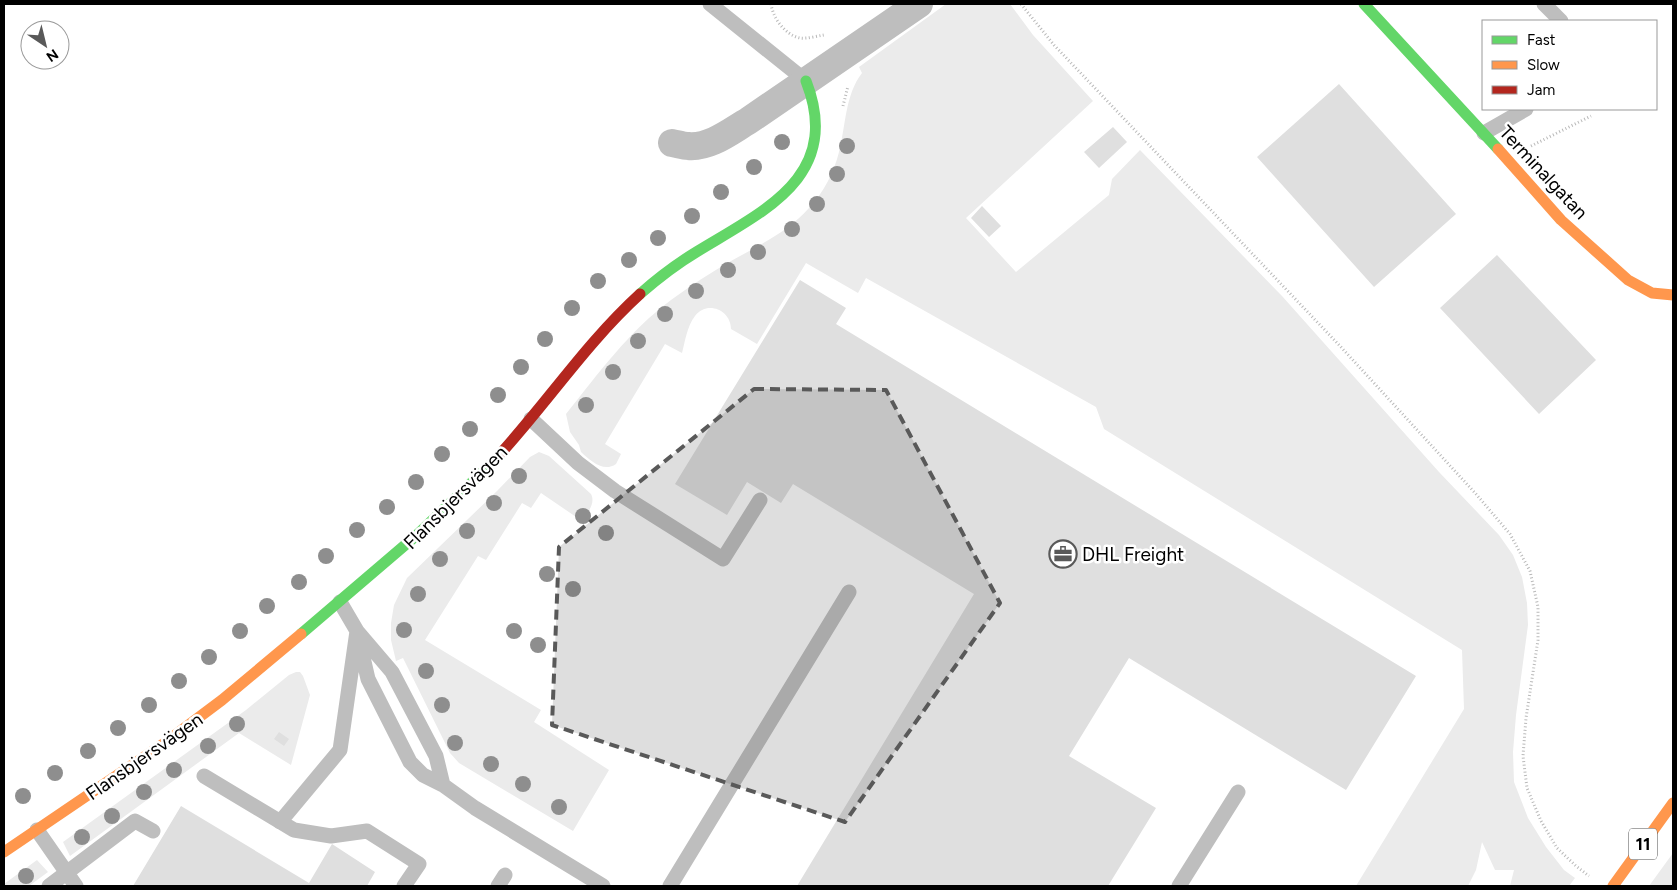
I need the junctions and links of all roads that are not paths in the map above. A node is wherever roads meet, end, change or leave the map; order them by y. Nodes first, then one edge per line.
1 (710, 4) edge
2 (919, 4) edge
3 (1364, 4) edge
4 (1544, 4) edge
5 (1561, 20) edge
6 (806, 81) junction
7 (1524, 110) edge
8 (1484, 133) junction
9 (672, 143) dead end
10 (1673, 295) edge
11 (531, 419) junction
12 (760, 500) dead end
13 (849, 592) dead end
14 (340, 602) junction
15 (357, 631) junction
16 (204, 776) dead end
17 (443, 786) junction
18 (1238, 792) dead end
19 (1673, 803) edge
20 (280, 822) junction
21 (36, 830) junction
22 (153, 831) dead end
23 (4, 852) edge
24 (67, 873) junction
25 (49, 886) edge
26 (76, 886) edge
27 (404, 886) edge
28 (603, 886) edge
29 (670, 886) edge
30 (1179, 886) edge
31 (1613, 886) edge

1 - 6 lane
2 - 6 street
3 - 8 main road, Terminalgatan
4 - 5 lane
6 - 9 street
6 - 11 main road, Flansbjersvägen
7 - 8 lane
8 - 10 main road, Terminalgatan
11 - 12 lane
11 - 14 main road, Flansbjersvägen
13 - 29 lane
14 - 15 lane
14 - 21 main road, Flansbjersvägen
15 - 17 lane
15 - 17 lane
15 - 20 lane
16 - 20 lane
17 - 28 lane
18 - 30 lane
19 - 31 main road, 11
20 - 27 lane
21 - 23 main road, Flansbjersvägen
21 - 24 lane
22 - 24 lane
24 - 25 lane
24 - 26 lane

